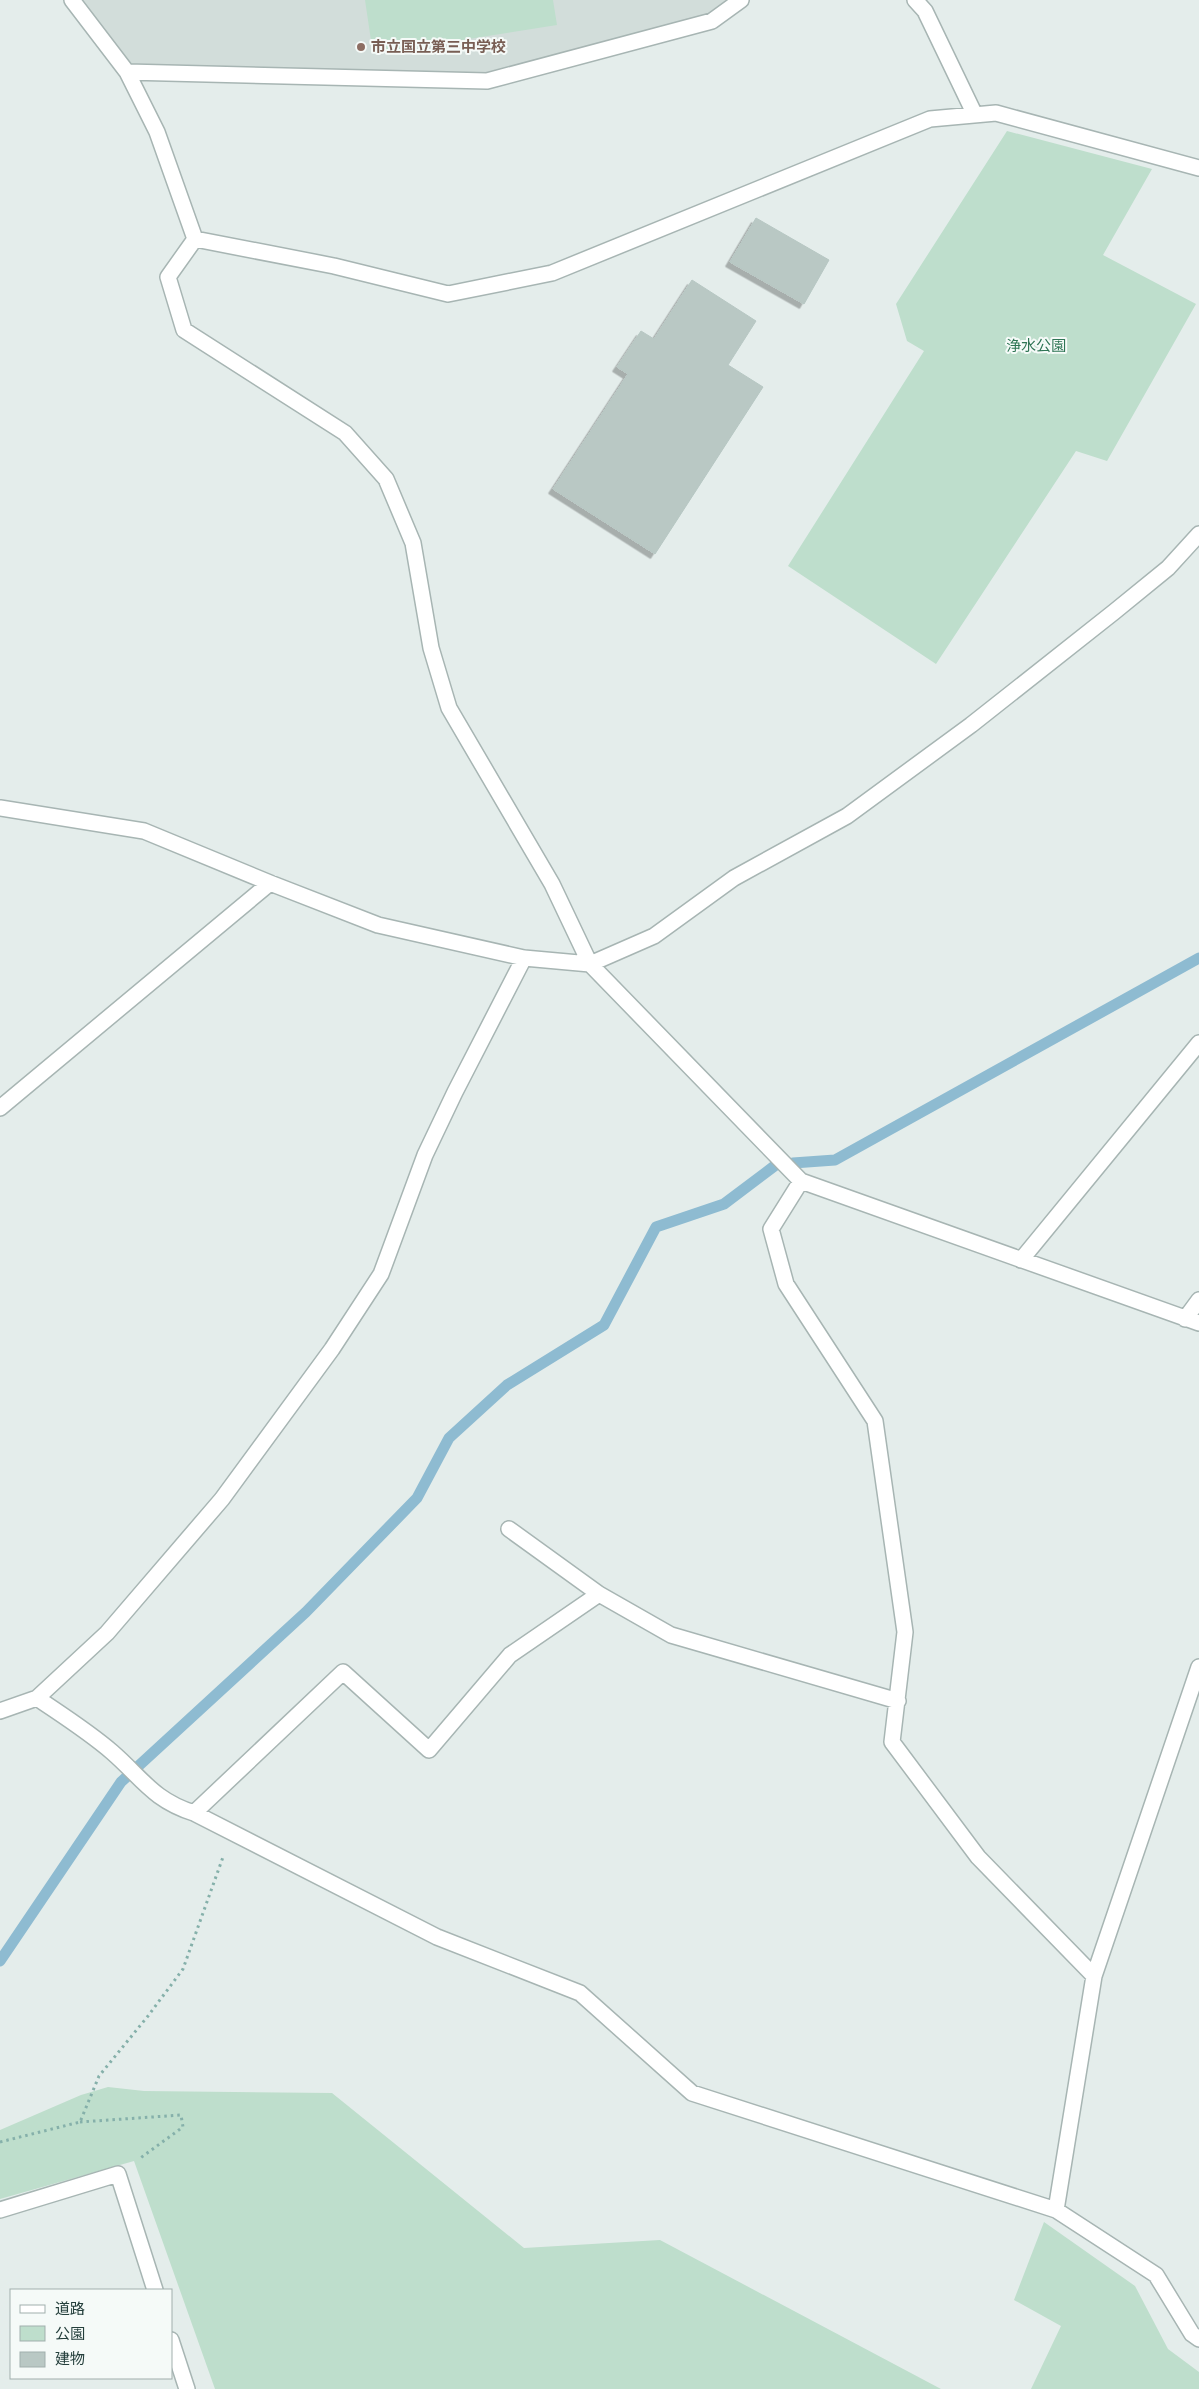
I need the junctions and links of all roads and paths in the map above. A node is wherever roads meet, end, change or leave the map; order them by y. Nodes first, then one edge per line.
1 (72, 0) edge
2 (741, 0) edge
3 (915, 0) edge
4 (127, 72) junction
5 (975, 115) junction
6 (1199, 168) edge
7 (195, 239) junction
8 (1199, 534) edge
9 (0, 808) edge
10 (270, 883) junction
11 (524, 958) junction
12 (590, 964) junction
13 (1199, 1043) edge
14 (0, 1108) edge
15 (801, 1181) junction
16 (1021, 1260) junction
17 (1199, 1300) edge
18 (1192, 1321) edge
19 (509, 1529) dead end
20 (599, 1594) junction
21 (1199, 1667) edge
22 (37, 1698) junction
23 (898, 1701) junction
24 (0, 1711) edge
25 (194, 1813) junction
26 (239, 1838) junction
27 (1094, 1976) junction
28 (80, 2122) junction
29 (0, 2142) edge
30 (118, 2174) junction
31 (0, 2210) edge
32 (1056, 2210) junction
33 (156, 2289) edge
34 (1197, 2334) edge
35 (172, 2343) edge
36 (187, 2389) edge

1 - 4 street
2 - 4 street
3 - 5 street
4 - 7 street
5 - 6 street
5 - 7 street
7 - 12 street
8 - 12 street
9 - 10 street
10 - 11 street
10 - 14 street
11 - 12 street
11 - 22 street
12 - 15 street
13 - 16 street
15 - 16 street
15 - 23 street
16 - 18 street
17 - 18 street
19 - 20 street
20 - 23 street
20 - 25 street
21 - 27 street
22 - 24 street
22 - 25 street
23 - 27 street
25 - 26 street
26 - 28 path
26 - 32 street
27 - 32 street
28 - 29 path
28 - 30 path
30 - 31 street
30 - 33 street
32 - 34 street
35 - 36 street

